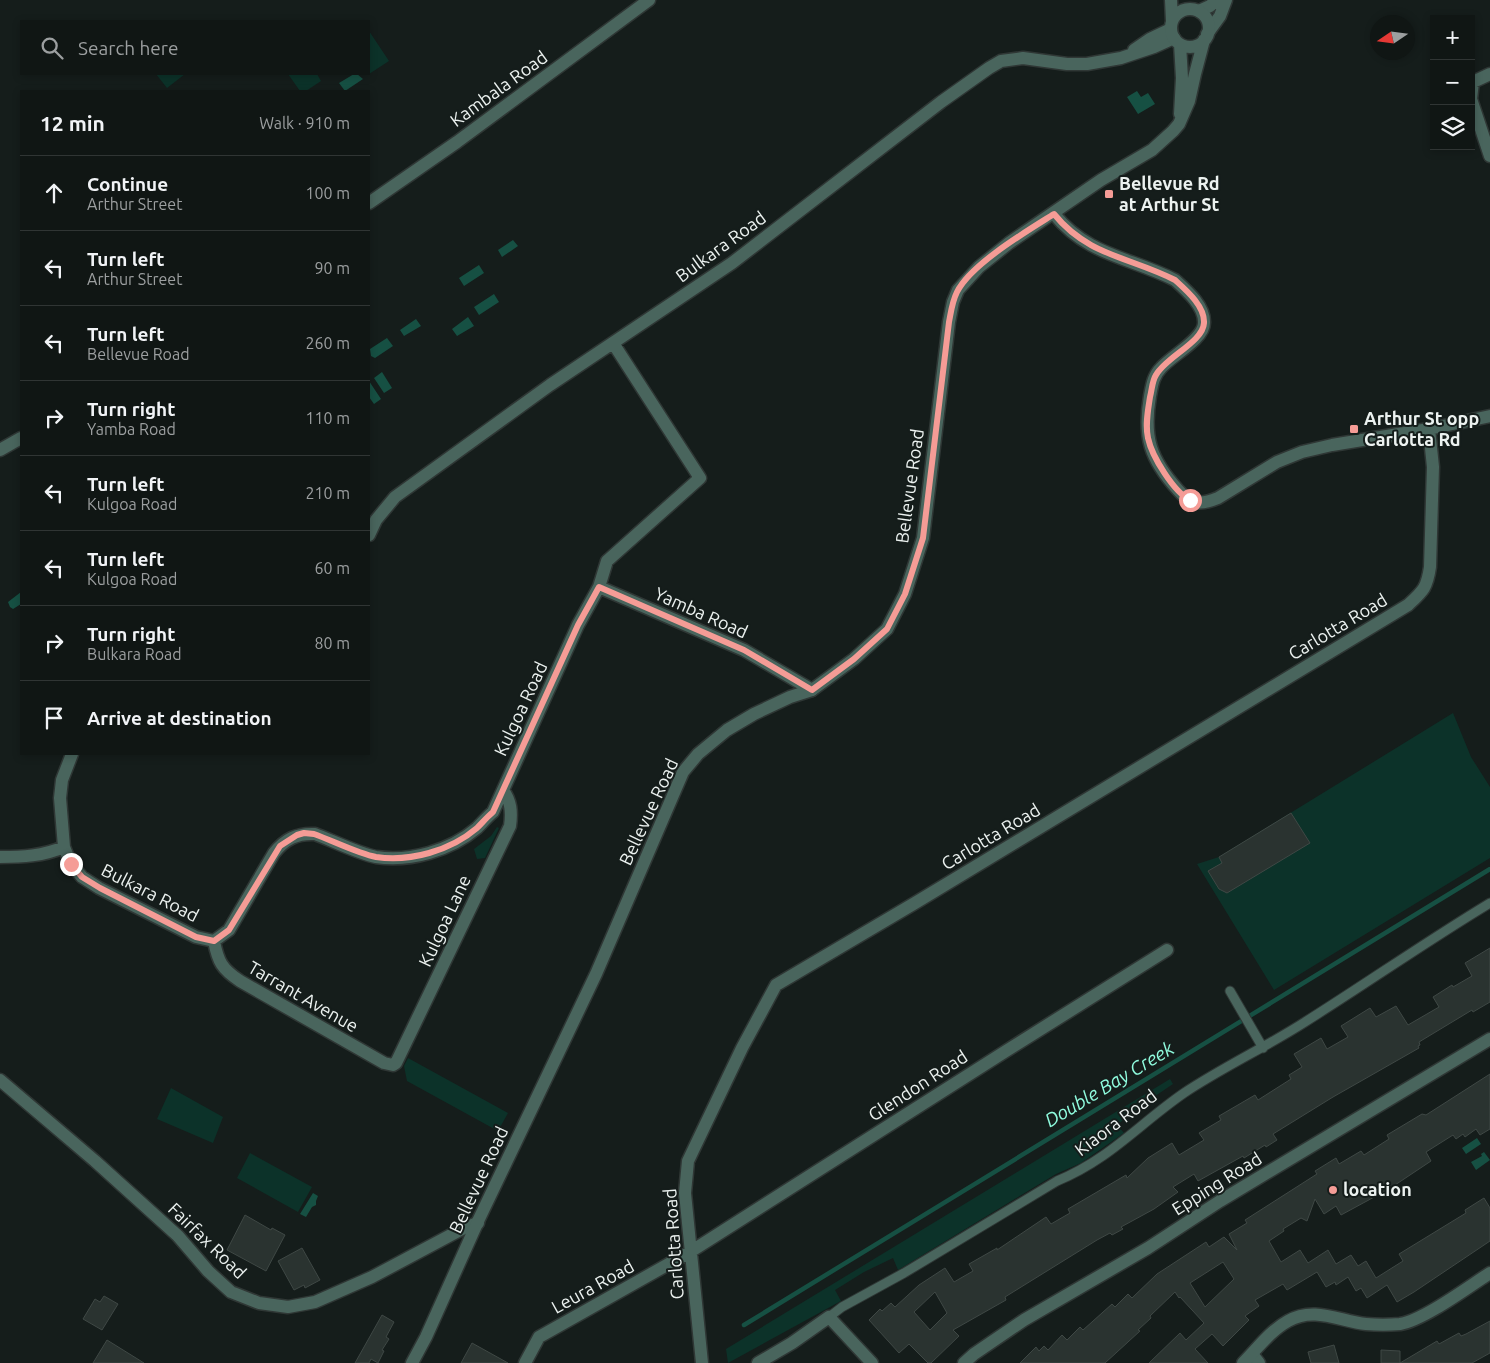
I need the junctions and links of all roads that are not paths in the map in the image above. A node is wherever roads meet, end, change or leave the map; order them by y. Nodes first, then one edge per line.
1 (649, 0) edge
2 (1171, 0) edge
3 (1217, 0) edge
4 (1226, 0) edge
5 (1196, 7) edge
6 (1174, 33) junction
7 (1206, 37) junction
8 (1490, 74) edge
9 (1179, 124) junction
10 (1490, 156) edge
11 (370, 202) edge
12 (1054, 214) junction
13 (613, 343) junction
14 (1490, 416) edge
15 (1429, 429) junction
16 (20, 439) edge
17 (0, 450) edge
18 (370, 533) edge
19 (599, 587) junction
20 (812, 690) junction
21 (72, 755) edge
22 (503, 790) junction
23 (64, 847) junction
24 (0, 857) edge
25 (1490, 903) edge
26 (214, 941) junction
27 (1167, 950) dead end
28 (1230, 991) dead end
29 (1490, 1039) edge
30 (1264, 1048) junction
31 (393, 1065) joint
32 (0, 1080) edge
33 (478, 1222) junction
34 (690, 1252) junction
35 (1490, 1273) edge
36 (829, 1317) junction
37 (1251, 1360) edge
38 (412, 1363) edge
39 (525, 1363) edge
40 (702, 1363) edge
41 (758, 1363) edge
42 (872, 1363) edge
43 (964, 1363) edge

1 - 11 street, Kambala Road
2 - 6 street
3 - 5 street
4 - 7 street, Bellevue Road
5 - 6 street
5 - 7 street
6 - 7 street
6 - 9 street
6 - 13 street, Bulkara Road
7 - 9 street, Bellevue Road
8 - 10 street
9 - 12 street, Bellevue Road
12 - 15 street
12 - 20 street, Bellevue Road
13 - 18 street, Bulkara Road
13 - 19 street, Kulgoa Road
14 - 15 street
15 - 34 street, Carlotta Road
16 - 17 street
19 - 20 street, Yamba Road
19 - 22 street, Kulgoa Road
20 - 33 street, Bellevue Road
21 - 23 street, Bulkara Road
22 - 26 street, Kulgoa Road
22 - 31 street, Kulgoa Lane
23 - 24 street
23 - 26 street, Bulkara Road
25 - 30 lane, Kiaora Road
26 - 31 street, Tarrant Avenue
27 - 34 street, Glendon Road
28 - 30 lane
29 - 43 street, Epping Road
30 - 36 lane, Kiaora Road
32 - 33 street, Fairfax Road
33 - 38 street, Bellevue Road
34 - 39 street, Leura Road
34 - 40 street, Carlotta Road
35 - 37 street
36 - 41 street, Kiaora Road
36 - 42 street

